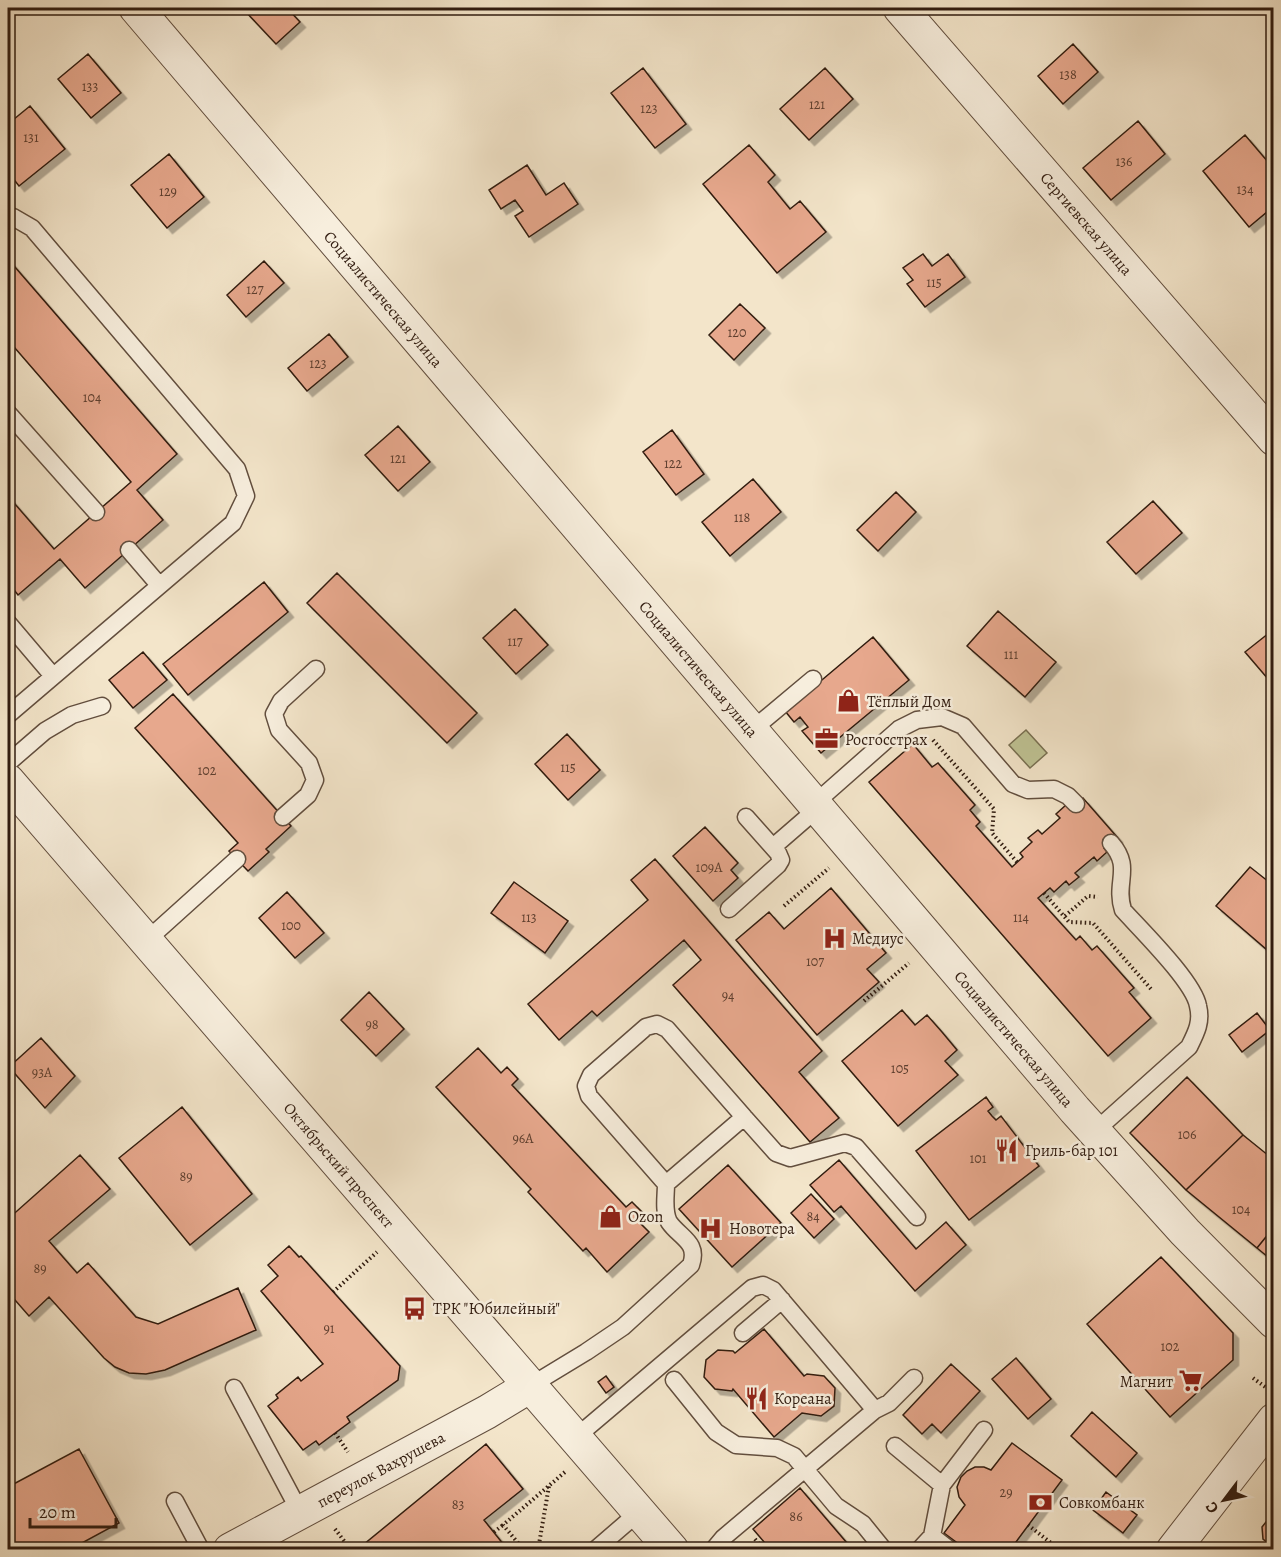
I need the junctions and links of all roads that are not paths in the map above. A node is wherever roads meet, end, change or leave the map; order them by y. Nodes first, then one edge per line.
1 (136, 8) edge
2 (900, 8) edge
3 (8, 217) edge
4 (8, 412) edge
5 (1274, 439) edge
6 (96, 512) dead end
7 (129, 550) dead end
8 (159, 585) junction
9 (8, 624) edge
10 (316, 669) dead end
11 (53, 676) junction
12 (813, 679) dead end
13 (102, 706) dead end
14 (8, 715) edge
15 (752, 730) junction
16 (8, 764) edge
17 (8, 781) edge
18 (1076, 804) dead end
19 (816, 806) junction
20 (283, 817) dead end
21 (746, 817) dead end
22 (1111, 843) dead end
23 (773, 847) junction
24 (237, 859) dead end
25 (729, 909) dead end
26 (146, 941) junction
27 (744, 1117) junction
28 (1094, 1132) junction
29 (666, 1184) junction
30 (917, 1217) dead end
31 (782, 1300) junction
32 (1274, 1322) edge
33 (743, 1333) dead end
34 (914, 1378) dead end
35 (674, 1380) dead end
36 (530, 1386) junction
37 (234, 1388) dead end
38 (1271, 1405) edge
39 (875, 1410) junction
40 (984, 1430) dead end
41 (582, 1445) junction
42 (895, 1446) dead end
43 (805, 1469) junction
44 (942, 1485) junction
45 (175, 1501) dead end
46 (300, 1512) junction
47 (639, 1512) junction
48 (932, 1536) junction
49 (201, 1550) edge
50 (230, 1550) edge
51 (595, 1550) edge
52 (672, 1550) edge
53 (713, 1550) edge
54 (884, 1550) edge
55 (919, 1550) edge
56 (950, 1550) edge
57 (1173, 1550) edge

1 - 15 street, Социалистическая улица
2 - 5 street, Сергиевская улица
3 - 8 lane
4 - 6 lane
7 - 8 lane
8 - 11 lane
9 - 11 lane
10 - 20 lane
11 - 14 lane
12 - 15 lane
13 - 16 lane
15 - 19 street, Социалистическая улица
17 - 26 street, Октябрьский проспект
18 - 19 lane
19 - 23 lane
19 - 28 street, Социалистическая улица
21 - 23 lane
22 - 28 lane
23 - 25 lane
24 - 26 lane
26 - 36 street, Октябрьский проспект
27 - 29 lane
27 - 29 lane
27 - 30 lane
28 - 32 street, Социалистическая улица
29 - 36 lane
31 - 33 lane
31 - 39 lane
31 - 41 lane
34 - 39 lane
35 - 43 lane
36 - 41 street, Октябрьский проспект
36 - 46 street, переулок Вахрушева
37 - 46 lane
38 - 57 street
39 - 43 lane
40 - 44 lane
41 - 47 street, Октябрьский проспект
42 - 44 lane
43 - 53 lane
43 - 54 lane
44 - 48 lane
45 - 49 lane
46 - 50 street, переулок Вахрушева
47 - 51 lane
47 - 52 street, Октябрьский проспект
48 - 55 lane
48 - 56 lane

